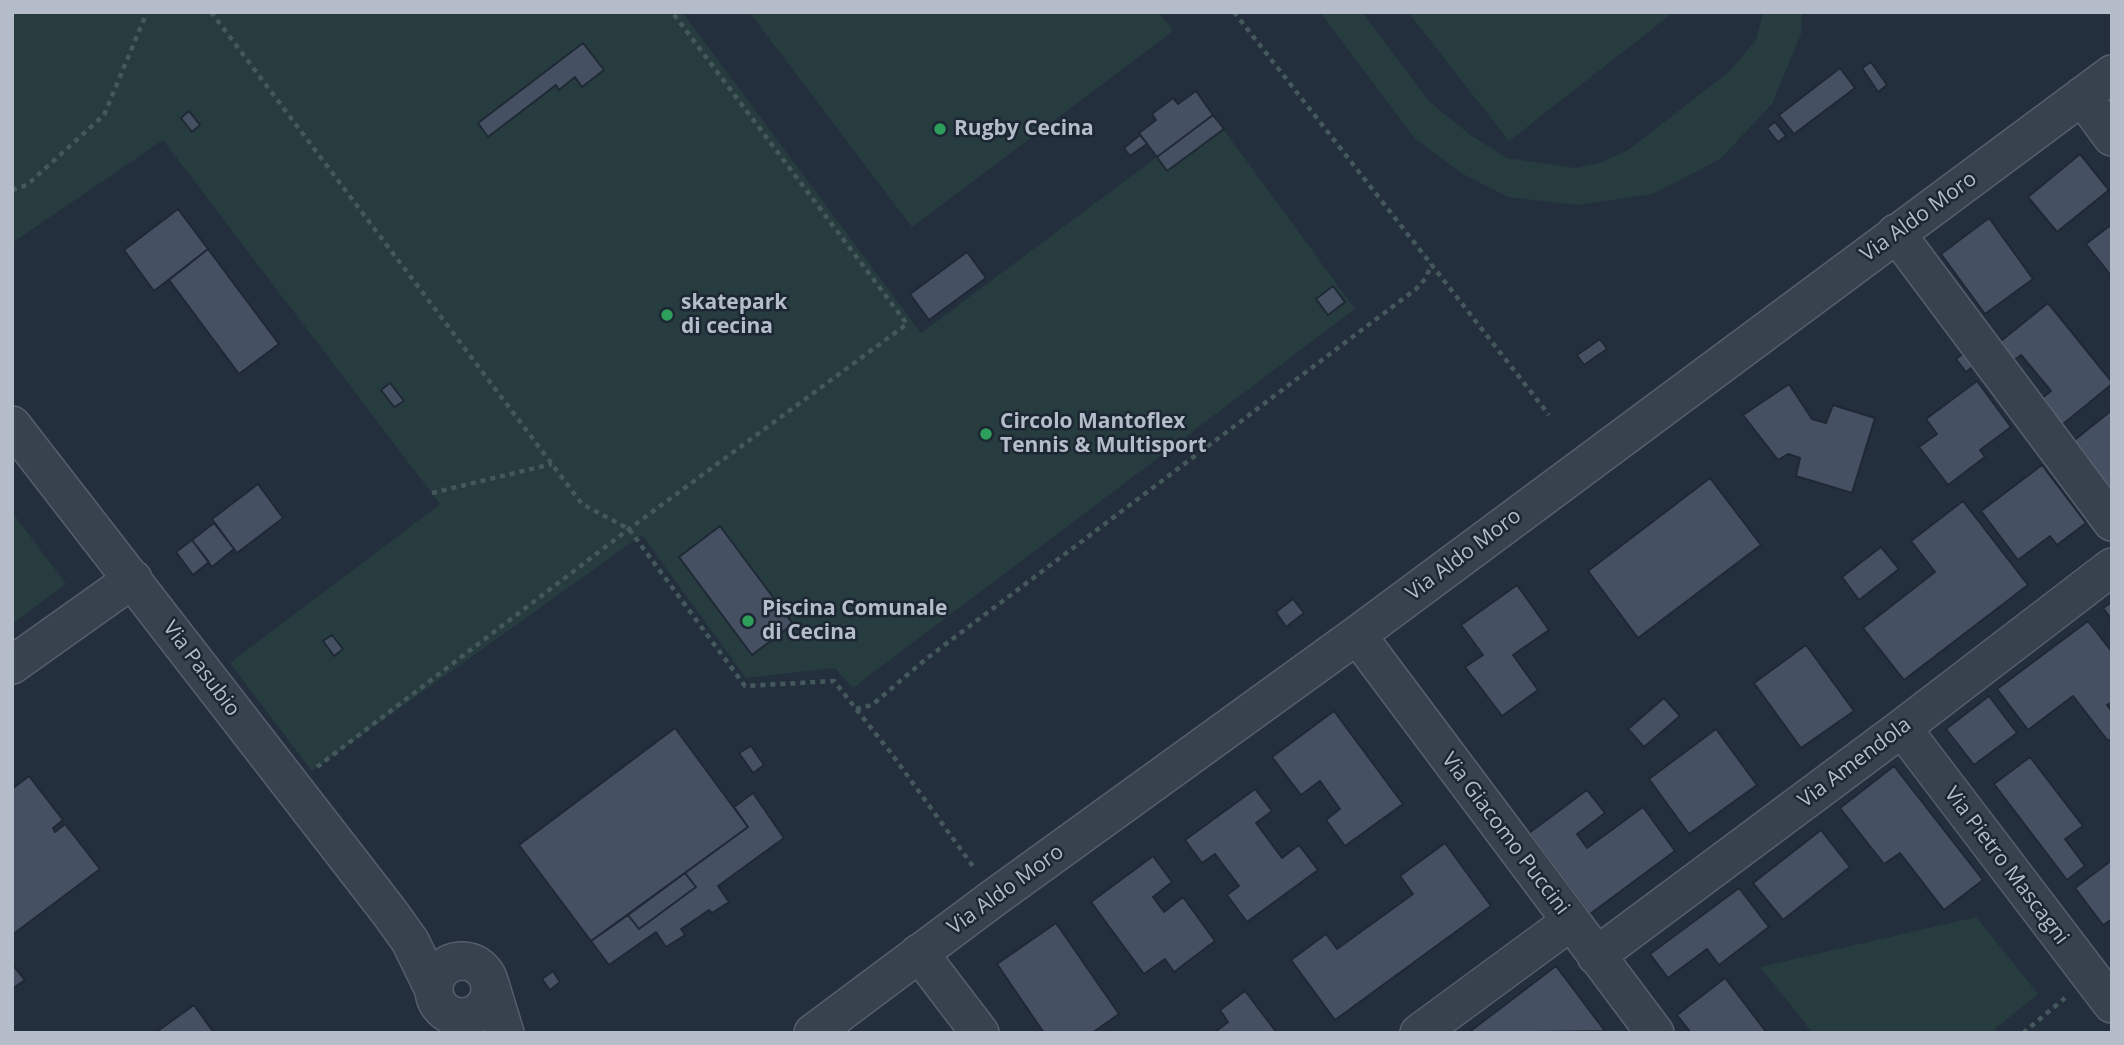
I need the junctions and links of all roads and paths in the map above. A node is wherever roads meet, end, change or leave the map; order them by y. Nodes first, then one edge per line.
1 (147, 12) edge
2 (211, 12) edge
3 (672, 12) edge
4 (1234, 12) edge
5 (2112, 74) edge
6 (2082, 96) junction
7 (2112, 137) edge
8 (12, 190) edge
9 (1896, 233) junction
10 (1431, 264) junction
11 (1549, 415) dead end
12 (12, 425) edge
13 (552, 464) junction
14 (432, 493) dead end
15 (2112, 522) edge
16 (629, 529) junction
17 (2112, 567) edge
18 (132, 579) junction
19 (1357, 635) junction
20 (12, 666) edge
21 (856, 709) junction
22 (1902, 728) junction
23 (292, 786) junction
24 (995, 897) junction
25 (390, 913) junction
26 (1570, 922) junction
27 (919, 953) junction
28 (1596, 956) junction
29 (477, 973) junction
30 (2105, 980) edge
31 (445, 1017) edge
32 (505, 1033) edge
33 (813, 1033) edge
34 (980, 1033) edge
35 (1419, 1033) edge
36 (1655, 1033) edge
37 (2023, 1033) edge

1 - 8 path
2 - 13 path
3 - 16 path
4 - 10 path
5 - 6 street, Via Aldo Moro
6 - 7 street
6 - 9 street, Via Aldo Moro
9 - 15 street
9 - 19 street, Via Aldo Moro
10 - 11 path
10 - 21 path
12 - 18 street, Via Pasubio
13 - 14 path
13 - 16 path
16 - 21 path
16 - 23 path
17 - 22 street, Via Amendola
18 - 20 street
18 - 23 street, Via Pasubio
19 - 24 street, Via Aldo Moro
19 - 26 street, Via Giacomo Puccini
21 - 24 path
22 - 28 street, Via Amendola
22 - 30 street, Via Pietro Mascagni
23 - 25 street, Via Pasubio
24 - 27 street, Via Aldo Moro
25 - 29 street, Via Pasubio
25 - 31 street, Via Pasubio
26 - 28 street, Via Giacomo Puccini
26 - 35 street
27 - 33 street, Via Aldo Moro
27 - 34 street
28 - 36 street, Via Giacomo Puccini
29 - 31 street
29 - 31 street
29 - 32 street
30 - 37 path

